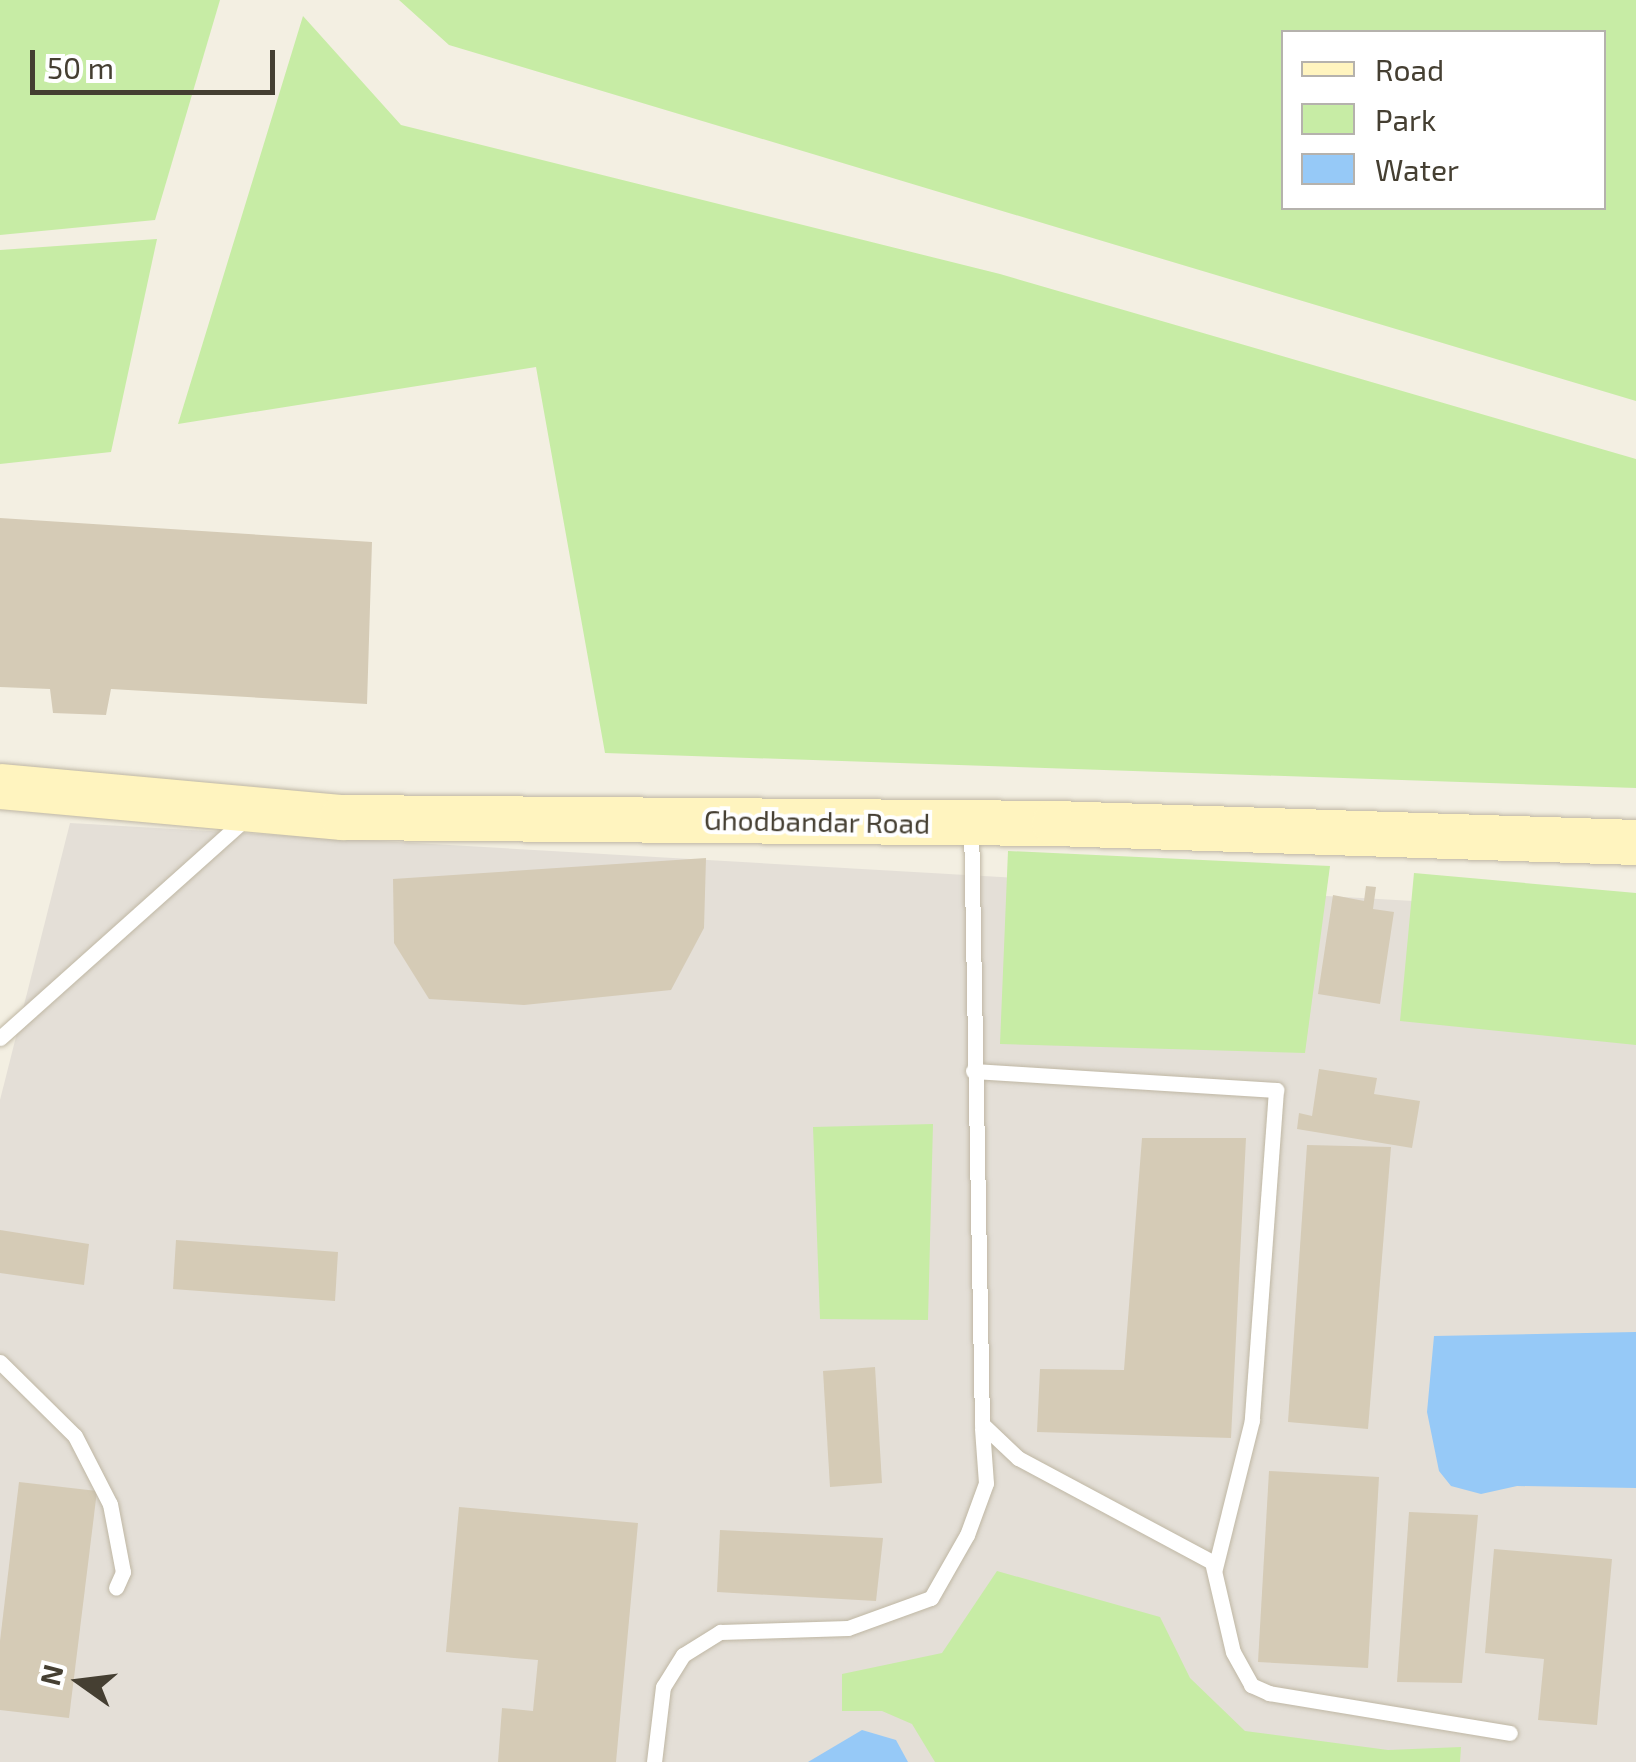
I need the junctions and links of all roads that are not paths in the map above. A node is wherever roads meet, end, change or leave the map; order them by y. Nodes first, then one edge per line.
1 (0, 786) edge
2 (256, 809) junction
3 (971, 823) junction
4 (1636, 842) edge
5 (0, 1038) edge
6 (973, 1071) junction
7 (0, 1362) edge
8 (982, 1424) junction
9 (1215, 1568) junction
10 (116, 1588) dead end
11 (1510, 1733) dead end
12 (654, 1762) edge

1 - 2 street, Ghodbandar Road
2 - 3 street, Ghodbandar Road
2 - 5 lane
3 - 4 street, Ghodbandar Road
3 - 6 lane
6 - 8 lane
6 - 9 lane
7 - 10 lane
8 - 9 lane
8 - 12 lane
9 - 11 lane

